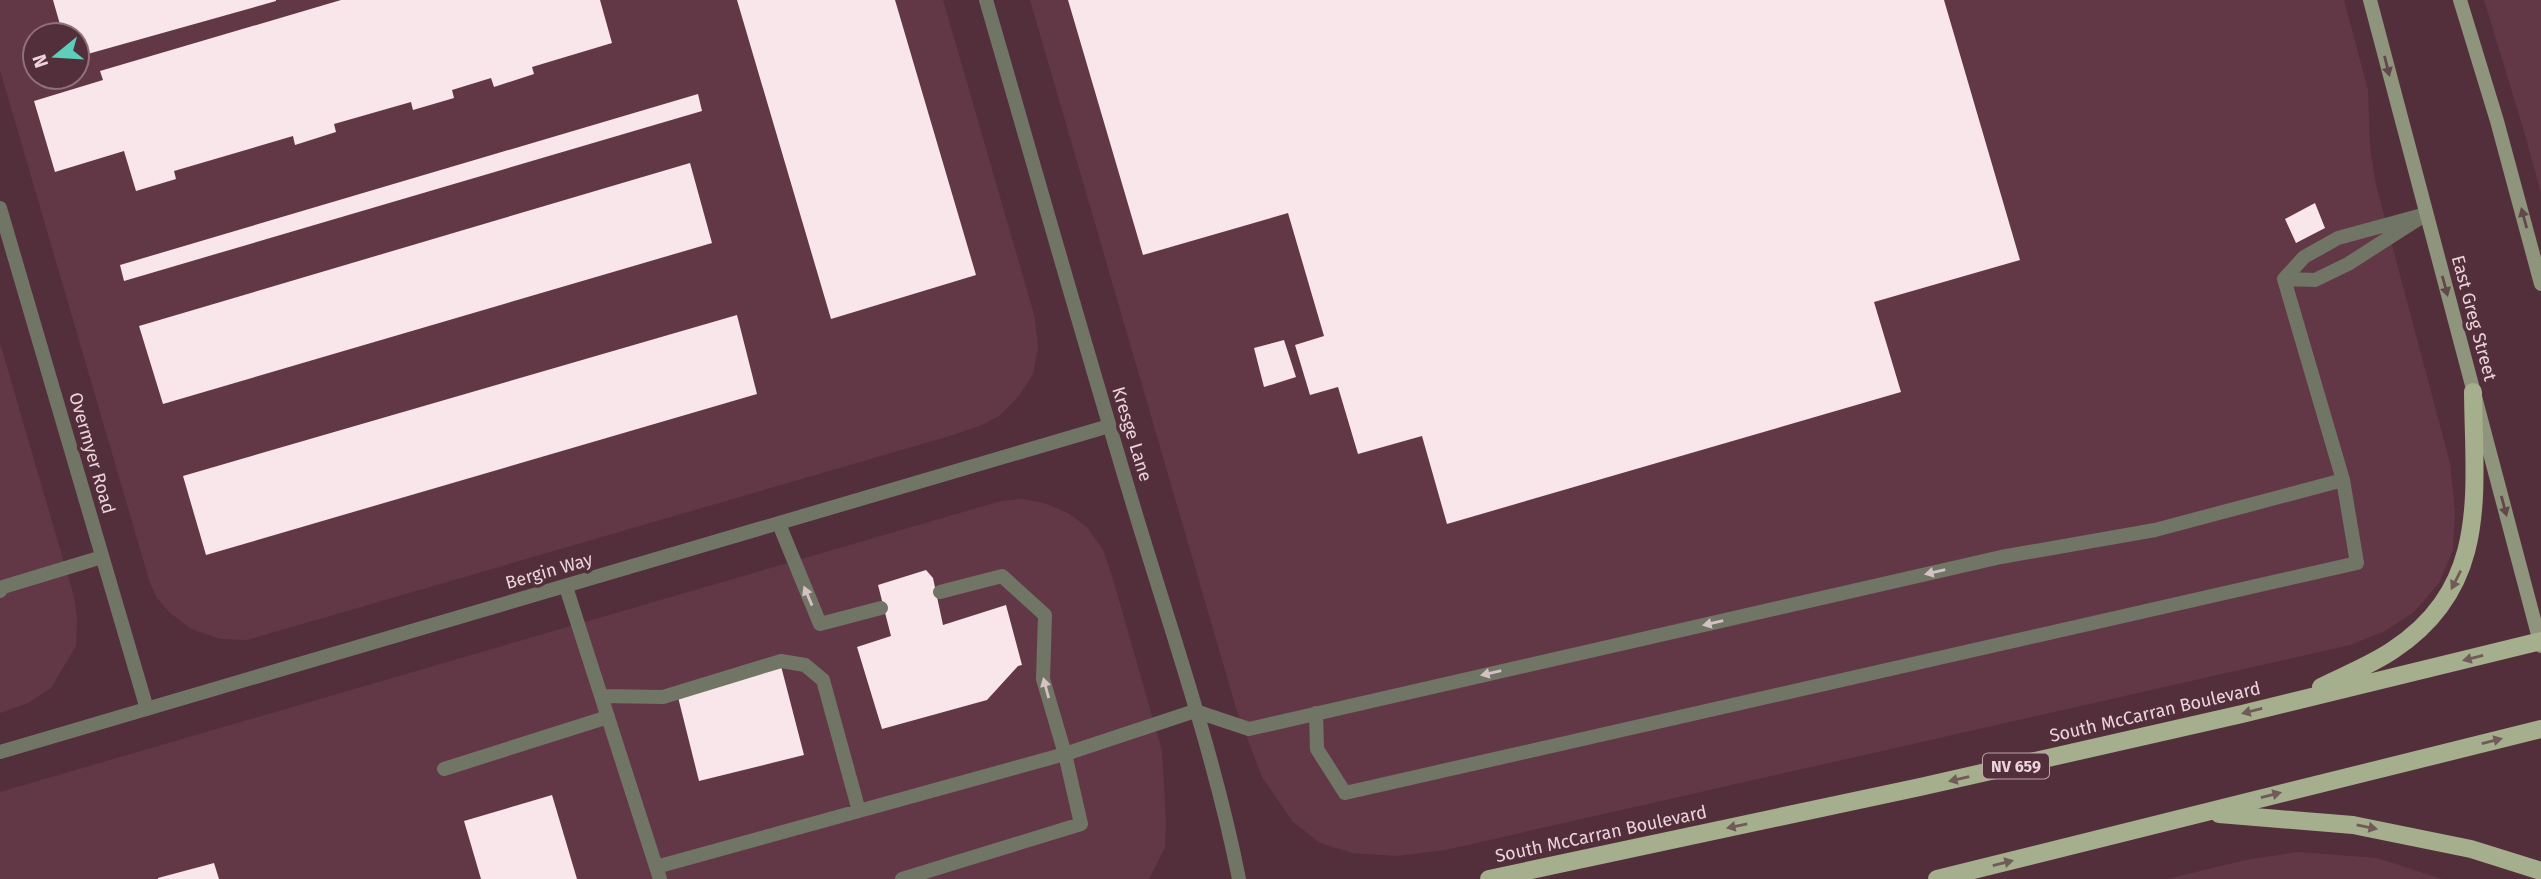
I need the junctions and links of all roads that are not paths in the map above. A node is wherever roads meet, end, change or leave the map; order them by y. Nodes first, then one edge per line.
1 (986, 0) edge
2 (2370, 0) edge
3 (2460, 0) edge
4 (0, 208) edge
5 (2426, 214) junction
6 (2284, 279) junction
7 (2541, 284) edge
8 (2473, 392) junction
9 (1109, 426) junction
10 (2343, 480) junction
11 (779, 524) junction
12 (102, 557) junction
13 (566, 587) junction
14 (0, 591) edge
15 (940, 592) dead end
16 (881, 608) dead end
17 (2541, 643) edge
18 (601, 696) junction
19 (2293, 701) junction
20 (147, 709) junction
21 (1195, 711) junction
22 (1317, 713) junction
23 (608, 717) junction
24 (2541, 729) edge
25 (0, 752) edge
26 (1065, 754) junction
27 (444, 769) dead end
28 (859, 811) junction
29 (2202, 813) junction
30 (2541, 871) edge
31 (658, 873) edge
32 (902, 879) edge
33 (1239, 879) edge
34 (1489, 879) edge
35 (1937, 879) edge

1 - 9 street, Kresge Lane
2 -> 5 main road, East Greg Street
7 -> 3 main road
4 - 12 street, Overmyer Road
5 - 6 street
5 - 6 street
5 -> 8 main road, East Greg Street
6 - 10 street
8 -> 17 main road, East Greg Street
8 -> 19 main road
9 - 11 street, Bergin Way
9 - 21 street, Kresge Lane
10 -> 22 street
10 - 22 street
11 - 13 street, Bergin Way
16 -> 11 street
12 - 14 street
12 - 20 street, Overmyer Road
13 - 18 street
13 - 20 street, Bergin Way
26 -> 15 street
17 -> 19 main road, South McCarran Boulevard / NV 659
18 - 23 street
18 - 28 street
19 -> 34 main road, South McCarran Boulevard / NV 659
20 - 25 street, Bergin Way
21 - 22 street
21 - 26 street
21 - 33 street, Kresge Lane
23 - 27 street
23 - 31 street
29 -> 24 main road
26 - 28 street
26 - 32 street
28 - 31 street
29 -> 30 main road
35 -> 29 main road

